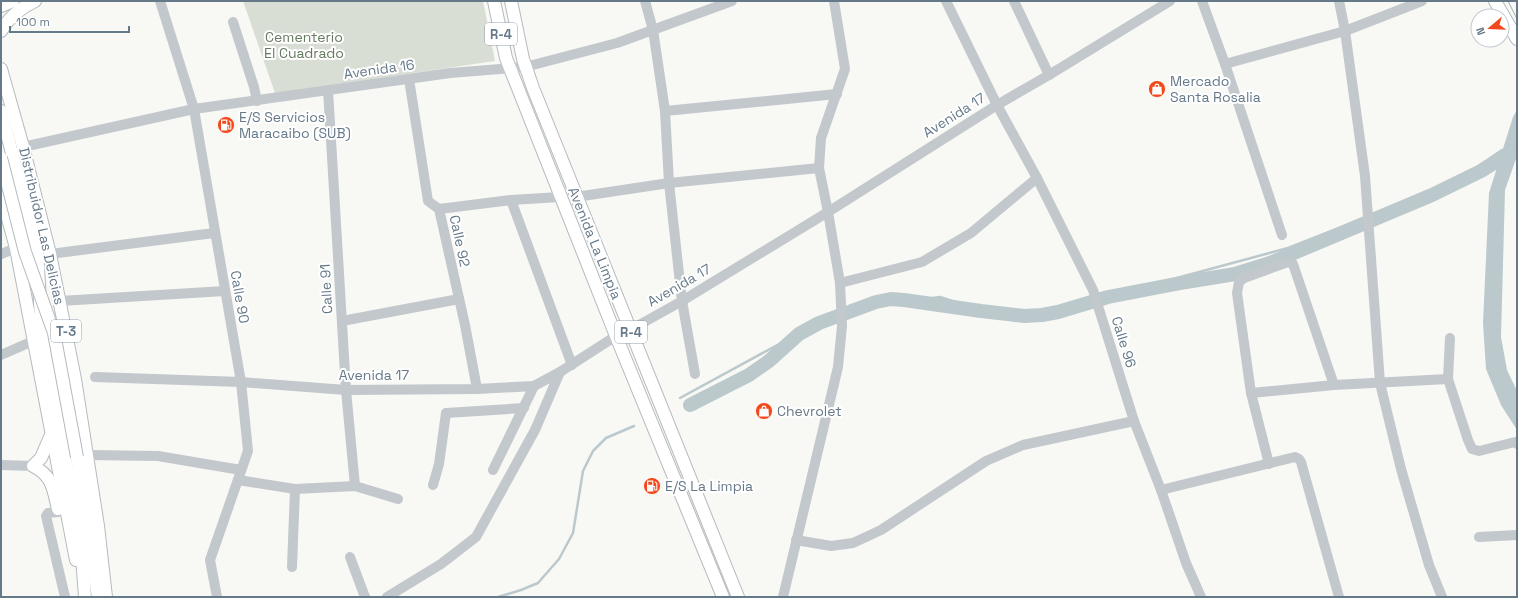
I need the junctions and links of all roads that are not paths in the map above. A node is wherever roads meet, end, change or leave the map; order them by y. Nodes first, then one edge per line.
1 (13, 1) edge
2 (17, 1) edge
3 (35, 1) edge
4 (160, 1) edge
5 (494, 1) edge
6 (511, 1) edge
7 (645, 1) edge
8 (732, 1) edge
9 (834, 1) edge
10 (946, 1) edge
11 (1014, 1) edge
12 (1170, 1) edge
13 (1202, 1) edge
14 (1339, 1) edge
15 (1422, 1) edge
16 (1496, 1) edge
17 (1, 6) edge
18 (1, 16) edge
19 (233, 22) dead end
20 (653, 30) junction
21 (1345, 31) junction
22 (1, 32) edge
23 (1517, 40) edge
24 (1225, 64) junction
25 (510, 67) junction
26 (525, 67) junction
27 (1, 69) edge
28 (1049, 75) junction
29 (409, 79) junction
30 (328, 90) junction
31 (837, 94) junction
32 (257, 101) junction
33 (997, 105) junction
34 (194, 109) junction
35 (1, 111) edge
36 (665, 111) junction
37 (23, 147) junction
38 (1, 158) edge
39 (819, 168) junction
40 (1037, 178) junction
41 (670, 183) junction
42 (1, 193) edge
43 (560, 197) junction
44 (576, 198) junction
45 (511, 200) junction
46 (439, 209) junction
47 (828, 212) junction
48 (214, 233) junction
49 (1282, 235) dead end
50 (16, 248) junction
51 (1, 254) edge
52 (50, 254) junction
53 (840, 283) junction
54 (225, 291) junction
55 (459, 299) junction
56 (60, 301) junction
57 (682, 301) junction
58 (342, 321) junction
59 (630, 330) junction
60 (616, 336) junction
61 (1450, 338) dead end
62 (33, 341) junction
63 (1, 355) edge
64 (572, 365) junction
65 (560, 372) junction
66 (695, 374) dead end
67 (95, 377) dead end
68 (1448, 379) junction
69 (241, 382) junction
70 (1380, 383) junction
71 (1334, 385) junction
72 (534, 386) junction
73 (477, 389) junction
74 (346, 390) junction
75 (1251, 394) junction
76 (524, 408) junction
77 (1134, 420) junction
78 (51, 435) junction
79 (1517, 444) edge
80 (82, 456) junction
81 (1269, 464) junction
82 (1, 465) edge
83 (34, 466) junction
84 (242, 470) junction
85 (493, 470) dead end
86 (238, 480) junction
87 (433, 485) dead end
88 (355, 486) junction
89 (295, 489) junction
90 (1161, 490) junction
91 (398, 499) dead end
92 (58, 512) junction
93 (1517, 535) edge
94 (1479, 537) dead end
95 (796, 540) junction
96 (350, 556) dead end
97 (292, 566) dead end
98 (65, 597) edge
99 (83, 597) edge
100 (98, 597) edge
101 (106, 597) edge
102 (216, 597) edge
103 (365, 597) edge
104 (387, 597) edge
105 (723, 597) edge
106 (738, 597) edge
107 (783, 597) edge
108 (1201, 597) edge
109 (1339, 597) edge
110 (1442, 597) edge

1 - 17 main road
2 - 18 main road
3 - 22 main road
4 - 34 street, Calle 90
5 - 25 main road, R-4
6 - 26 main road, R-4
7 - 20 street
8 - 20 street, Avenida 16
9 - 31 street
10 - 33 street, Calle 96
11 - 28 street
12 - 28 street, Avenida 17
13 - 24 street
14 - 21 street
15 - 21 street
16 - 23 main road
19 - 32 street
20 - 26 street, Avenida 16
20 - 36 street
21 - 24 street
21 - 70 street
24 - 49 street
25 - 26 street, Avenida 16
25 - 29 street, Avenida 16
25 - 43 main road, Avenida La Limpia / R-4
26 - 44 main road, Avenida La Limpia / R-4
27 - 37 main road, Distribuidor Las Delicias / T-3
28 - 33 street, Avenida 17
29 - 30 street, Avenida 16
29 - 46 street, Calle 92
30 - 32 street, Avenida 16
30 - 58 street, Calle 91
31 - 36 street
31 - 39 street
32 - 34 street, Avenida 16
33 - 40 street, Calle 96
33 - 47 street, Avenida 17
34 - 37 street, Avenida 16
34 - 48 street, Calle 90
35 - 99 main road
36 - 41 street
37 - 52 main road, Distribuidor Las Delicias / T-3
38 - 80 main road, bridge
39 - 41 street
39 - 47 street
40 - 53 street
40 - 77 street, Calle 96
41 - 44 street
41 - 57 street
42 - 50 main road, T-3
43 - 45 street
43 - 60 main road, Avenida La Limpia / R-4
44 - 59 main road, Avenida La Limpia / R-4
45 - 46 street
45 - 64 street
46 - 55 street, Calle 92
47 - 53 street
47 - 57 street, Avenida 17
48 - 52 street
48 - 54 street, Calle 90
50 - 51 street
50 - 62 main road, T-3
52 - 56 main road, Distribuidor Las Delicias / T-3
53 - 95 street
54 - 56 street
54 - 69 street, Calle 90
55 - 58 street
55 - 73 street, Calle 92
56 - 80 main road, Distribuidor Las Delicias / T-3
57 - 59 street, Avenida 17
57 - 66 street
58 - 74 street, Calle 91
59 - 60 street, Avenida 17
59 - 106 main road, Avenida La Limpia / R-4
60 - 64 street, Avenida 17
60 - 105 main road, Avenida La Limpia / R-4
61 - 68 street
62 - 63 street
62 - 78 main road, T-3
64 - 65 street, Avenida 17
65 - 72 street, Avenida 17
65 - 104 street
67 - 69 street, Avenida 17
68 - 70 street
68 - 79 street
69 - 74 street, Avenida 17
69 - 84 street, Calle 90
70 - 71 street
70 - 110 street
71 - 75 street
71 - 75 street
72 - 73 street, Avenida 17
72 - 76 street
73 - 74 street, Avenida 17
74 - 88 street, Calle 91
75 - 81 street
76 - 85 street
76 - 87 street
77 - 90 street, Calle 96
77 - 95 street
78 - 83 main road
78 - 99 main road, T-3
80 - 84 street
80 - 100 main road
80 - 101 main road, Distribuidor Las Delicias / T-3
81 - 90 street
81 - 109 street
82 - 83 street
83 - 92 main road
84 - 86 street, Calle 90
86 - 89 street
86 - 102 street, Calle 90
88 - 89 street
88 - 91 street
89 - 97 street
90 - 108 street, Calle 96
92 - 98 street
92 - 99 main road
93 - 94 street
95 - 107 street
96 - 103 street

